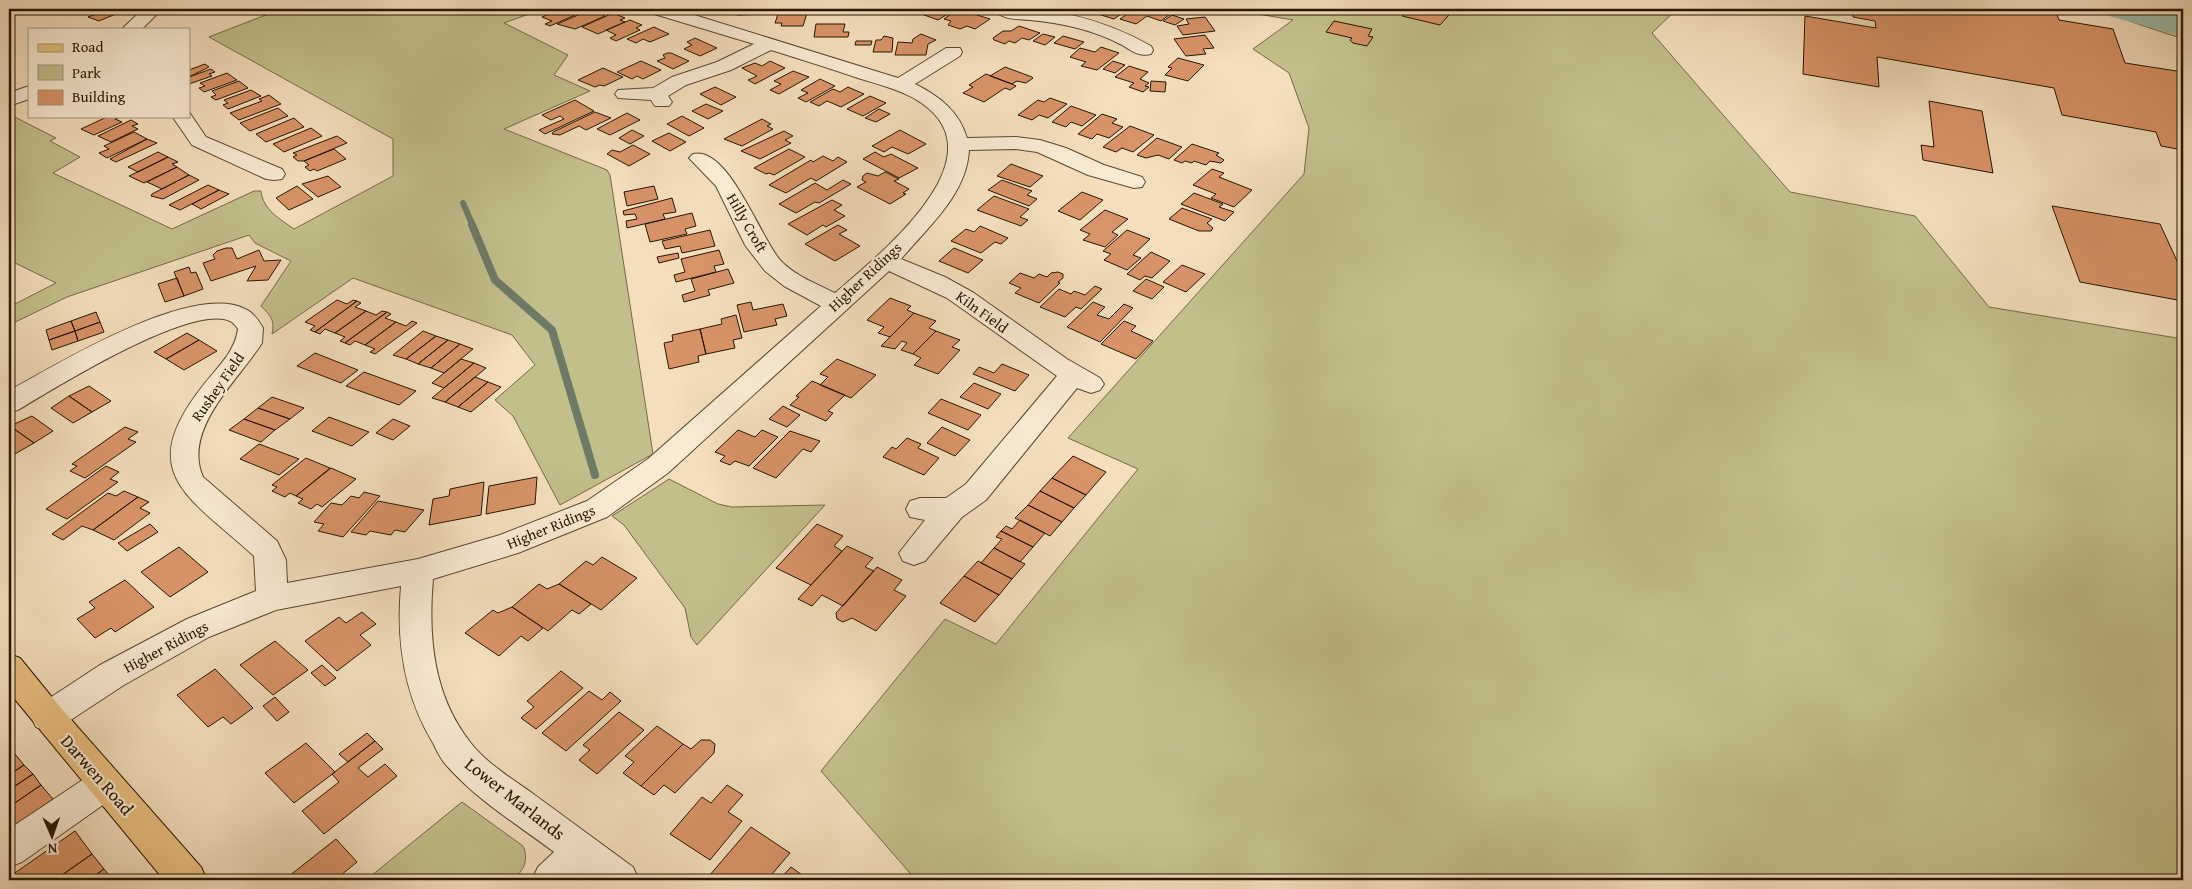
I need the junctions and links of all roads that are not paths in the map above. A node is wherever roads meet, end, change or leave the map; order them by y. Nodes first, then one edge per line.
1 (152, 9) edge
2 (657, 9) edge
3 (1004, 15) edge
4 (132, 28) edge
5 (1138, 41) dead end
6 (770, 43) junction
7 (965, 70) dead end
8 (900, 85) junction
9 (28, 92) edge
10 (625, 94) dead end
11 (9, 100) edge
12 (183, 118) edge
13 (959, 144) junction
14 (253, 166) junction
15 (274, 174) dead end
16 (232, 177) dead end
17 (687, 178) dead end
18 (1142, 185) dead end
19 (886, 261) junction
20 (836, 304) junction
21 (15, 392) edge
22 (920, 509) dead end
23 (952, 509) junction
24 (914, 553) dead end
25 (418, 571) junction
26 (272, 598) junction
27 (9, 668) edge
28 (48, 717) junction
29 (105, 784) junction
30 (9, 850) edge
31 (582, 850) junction
32 (188, 880) edge
33 (551, 880) edge
34 (620, 880) edge

1 - 4 street
2 - 6 street, Higher Ridings
3 - 5 street
6 - 8 street, Higher Ridings
6 - 10 street
7 - 8 street
8 - 13 street, Higher Ridings
9 - 11 street
12 - 14 street
13 - 18 street
13 - 19 street, Higher Ridings
14 - 15 street
14 - 16 street
17 - 20 street, Hilly Croft
19 - 20 street, Higher Ridings
19 - 23 street, Kiln Field
20 - 25 street, Higher Ridings
21 - 26 street, Rushey Field
22 - 23 street
23 - 24 street, Kiln Field
25 - 26 street, Higher Ridings
25 - 31 street, Lower Marlands
26 - 28 street, Higher Ridings
27 - 28 main road, Darwen Road
28 - 29 main road, Darwen Road
29 - 30 street
29 - 32 main road, Darwen Road
31 - 33 street, Lower Marlands
31 - 34 street, Lower Marlands

